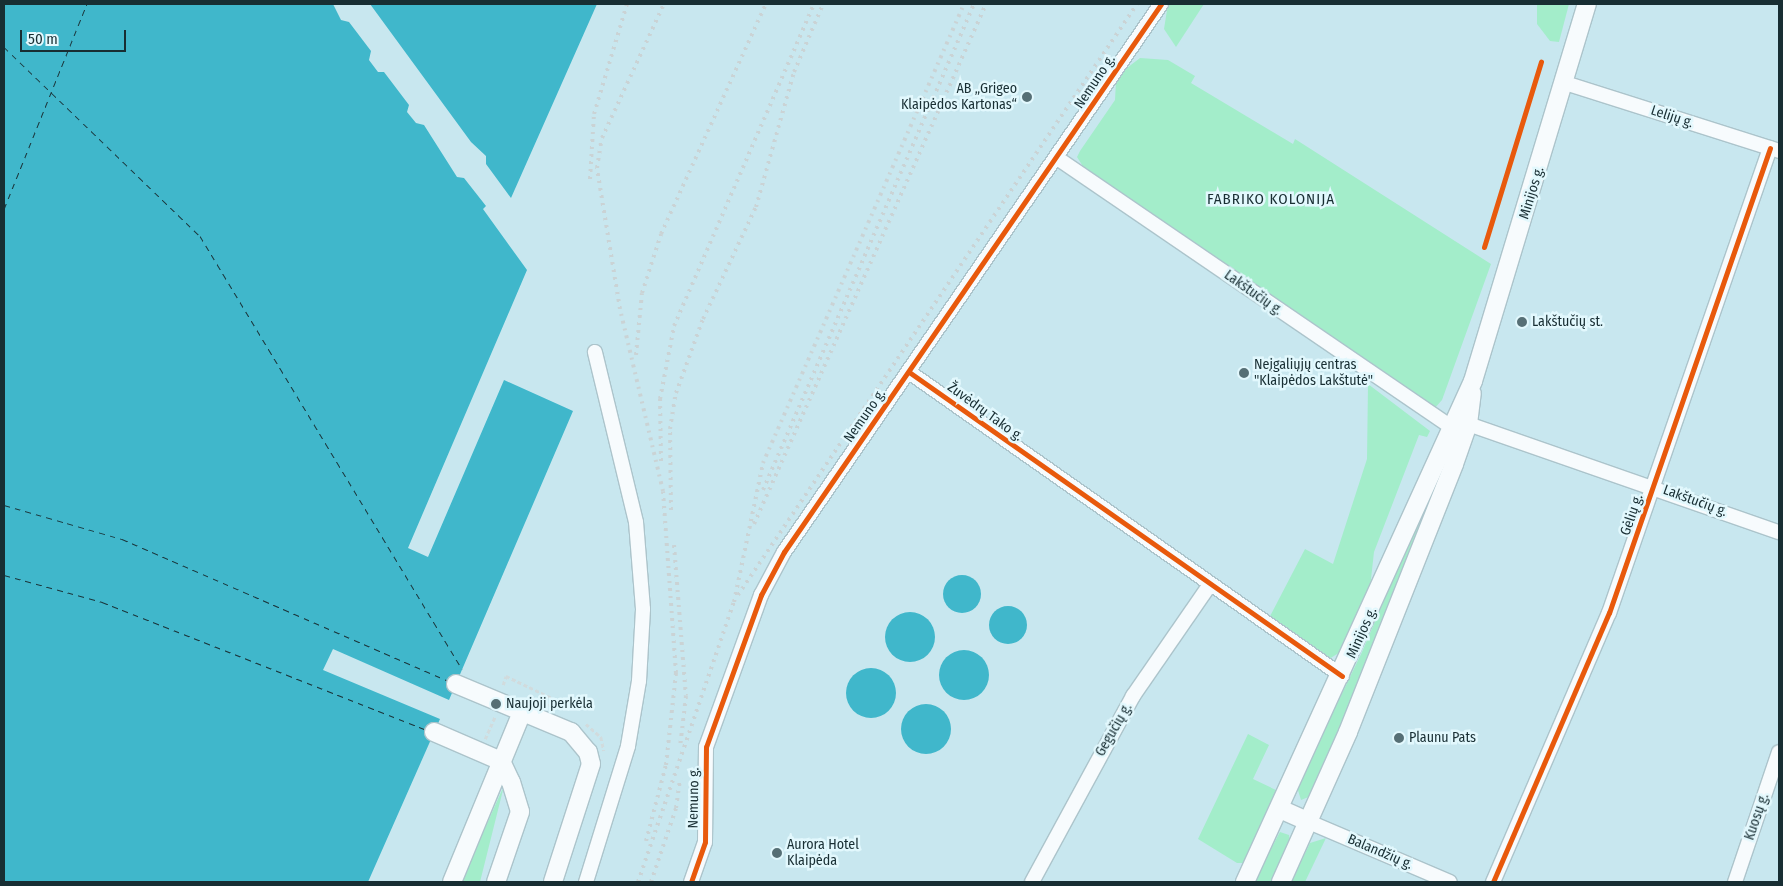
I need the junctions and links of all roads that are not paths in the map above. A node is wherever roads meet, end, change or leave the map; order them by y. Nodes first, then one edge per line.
1 (1161, 4) edge
2 (1587, 4) edge
3 (1565, 83) junction
4 (1775, 149) edge
5 (1057, 158) junction
6 (595, 352) dead end
7 (909, 372) junction
8 (1473, 381) junction
9 (1468, 424) junction
10 (1450, 426) junction
11 (1654, 486) junction
12 (1779, 532) edge
13 (1209, 586) junction
14 (1342, 676) junction
15 (456, 684) dead end
16 (522, 712) junction
17 (434, 732) dead end
18 (1779, 752) edge
19 (501, 761) junction
20 (1280, 809) junction
21 (1309, 822) junction
22 (452, 882) edge
23 (496, 882) edge
24 (553, 882) edge
25 (586, 882) edge
26 (691, 882) edge
27 (1032, 882) edge
28 (1245, 882) edge
29 (1281, 882) edge
30 (1450, 882) edge
31 (1493, 882) edge
32 (1735, 882) edge

1 - 5 street, Nemuno g.
2 - 3 main road, Minijos g.
3 - 4 street, Lelijų g.
3 - 8 main road, Minijos g.
4 - 11 street, Gėlių g.
5 - 7 street, Nemuno g.
5 - 10 street, Lakštučių g.
6 - 25 street
7 - 13 street, Žuvėdrų Tako g.
7 - 26 street, Nemuno g.
8 - 9 main road, Minijos g.
8 - 10 main road, Minijos g.
9 - 11 street, Lakštučių g.
9 - 21 main road, Minijos g.
10 - 14 main road, Minijos g.
11 - 12 street, Lakštučių g.
11 - 31 street, Gėlių g.
13 - 14 street, Žuvėdrų Tako g.
13 - 27 street, Gegučių g.
14 - 20 main road, Minijos g.
15 - 16 main road
16 - 19 main road
16 - 24 main road
17 - 19 main road
18 - 32 street, Kuosų g.
19 - 22 main road
19 - 23 main road
20 - 21 main road
20 - 28 main road, Minijos g.
21 - 29 main road, Minijos g.
21 - 30 street, Balandžių g.

